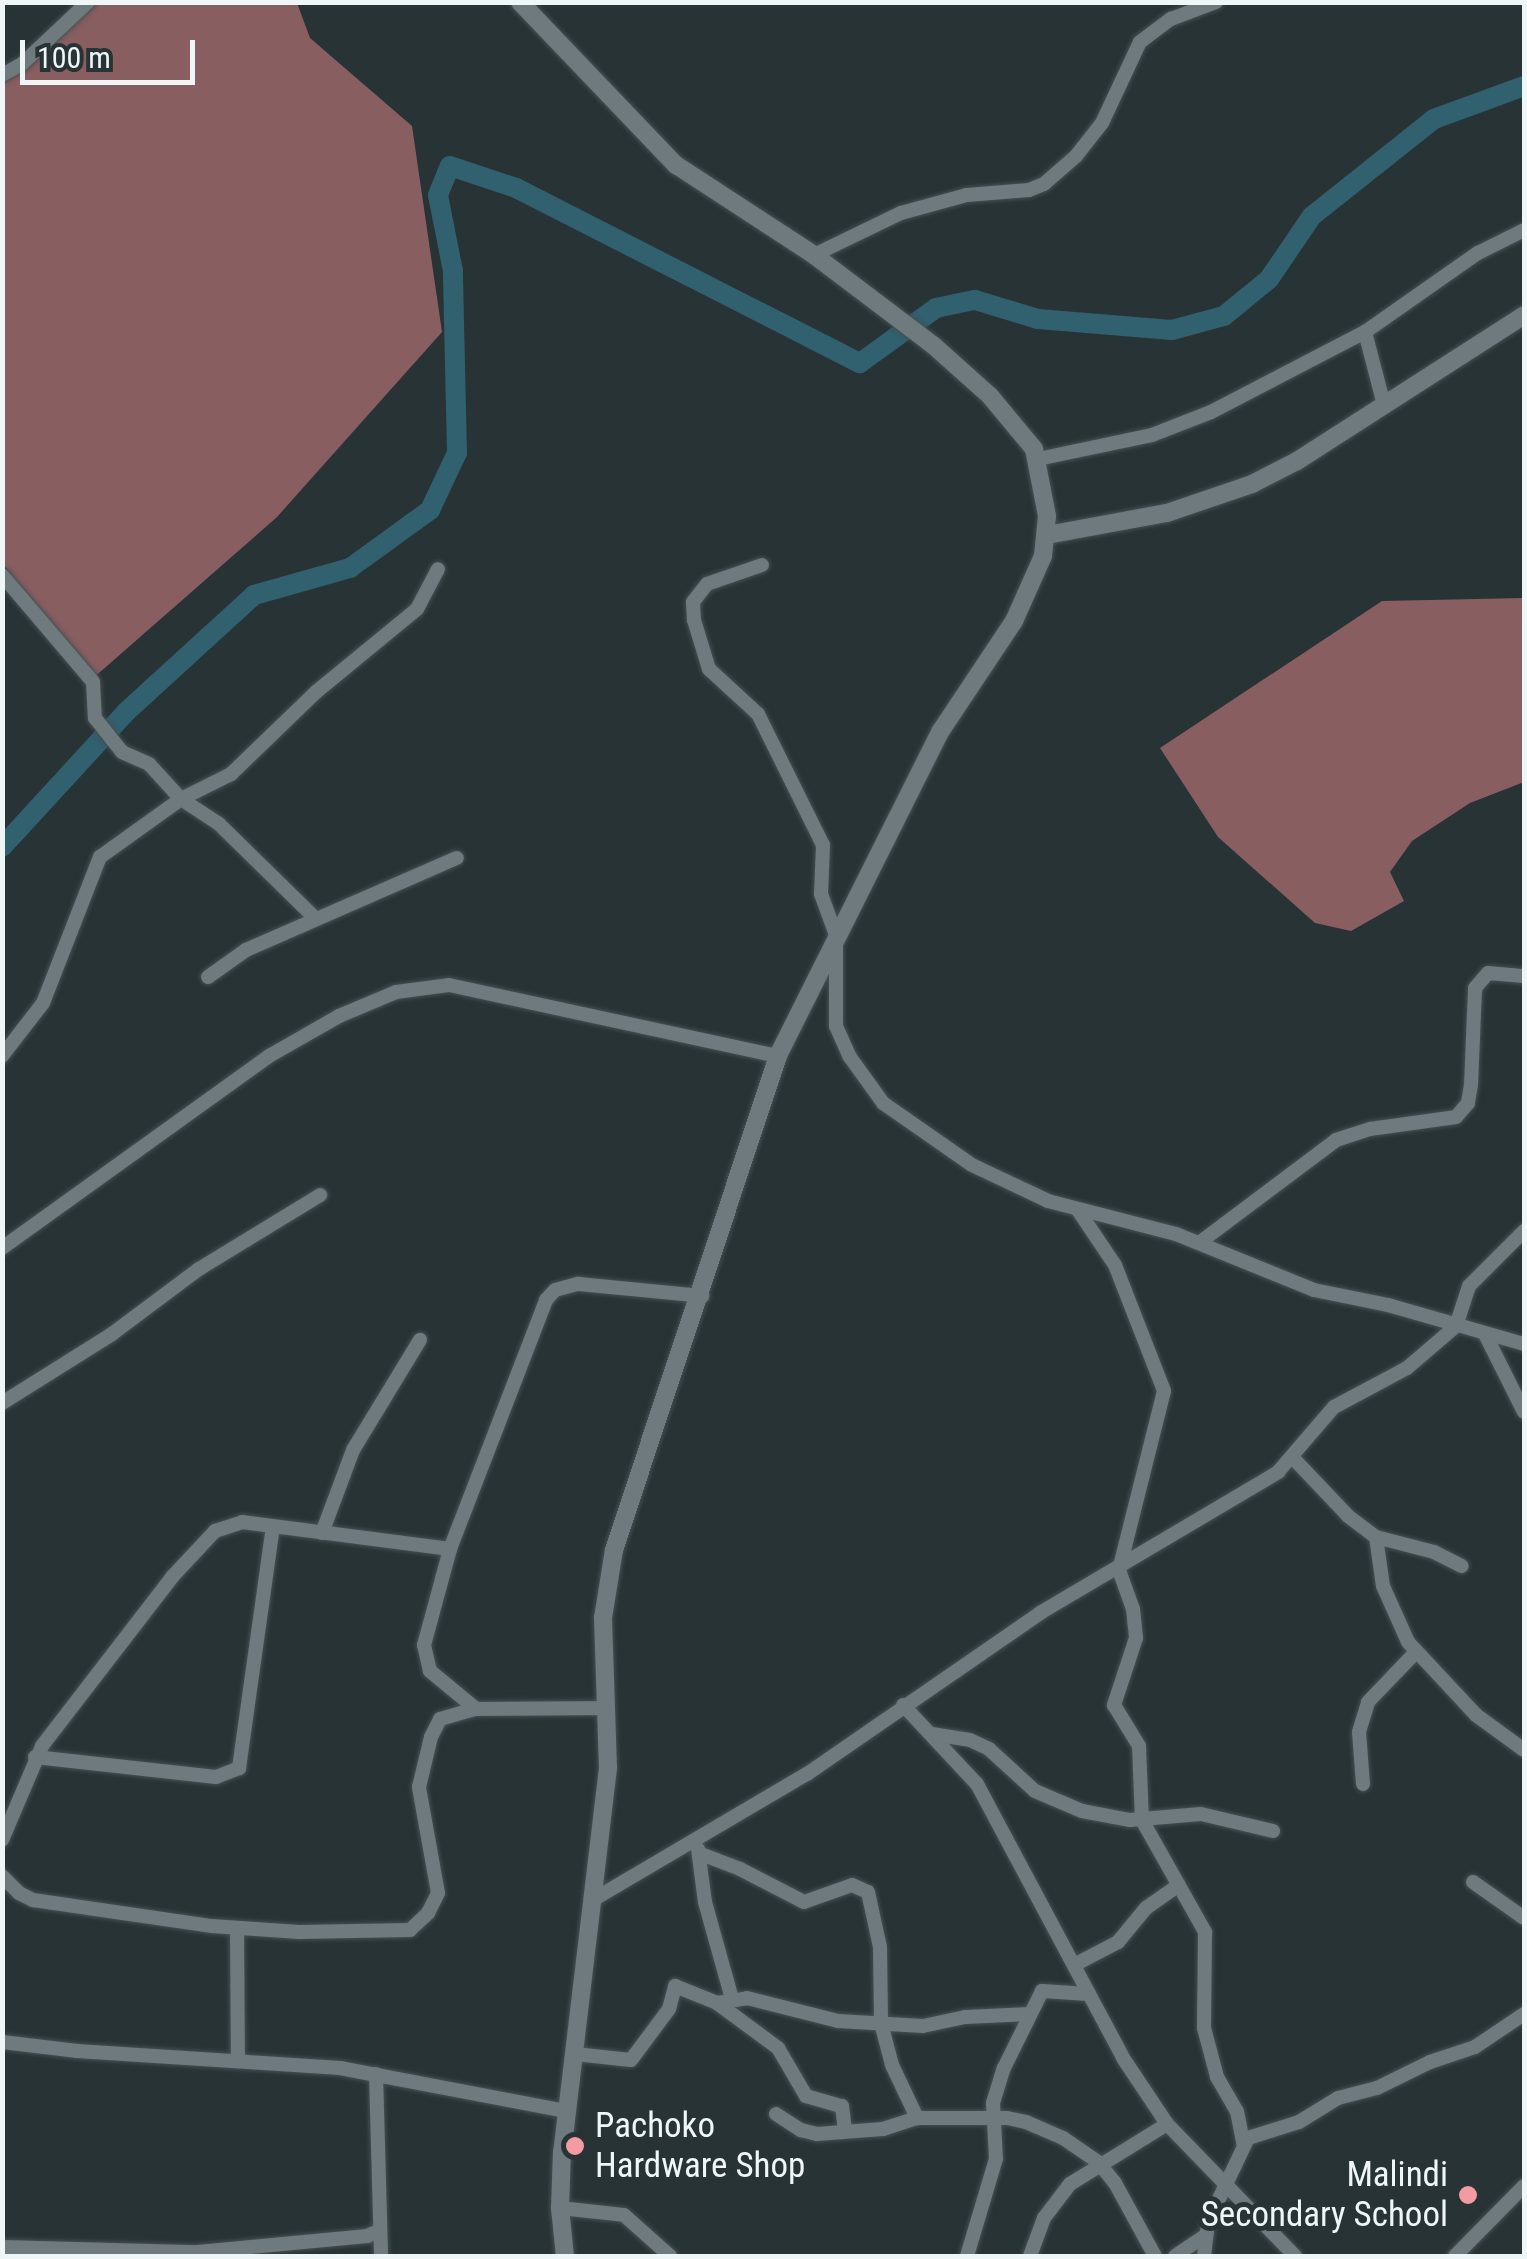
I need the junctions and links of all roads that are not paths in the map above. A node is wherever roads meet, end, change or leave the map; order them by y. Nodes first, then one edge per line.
1 (88, 2) edge
2 (520, 2) edge
3 (1216, 2) edge
4 (2, 75) edge
5 (1524, 230) edge
6 (814, 255) junction
7 (1524, 315) edge
8 (1366, 332) junction
9 (1384, 406) junction
10 (1038, 459) junction
11 (1047, 535) junction
12 (762, 565) dead end
13 (438, 570) dead end
14 (2, 575) edge
15 (181, 799) junction
16 (458, 858) dead end
17 (316, 918) junction
18 (836, 934) junction
19 (1524, 976) edge
20 (208, 977) dead end
21 (2, 1056) edge
22 (778, 1056) junction
23 (320, 1195) dead end
24 (1078, 1210) junction
25 (1524, 1231) edge
26 (1200, 1243) junction
27 (2, 1248) edge
28 (702, 1296) junction
29 (1456, 1326) junction
30 (1485, 1334) junction
31 (420, 1340) dead end
32 (1524, 1344) edge
33 (2, 1403) edge
34 (1524, 1412) edge
35 (1294, 1459) junction
36 (273, 1527) junction
37 (322, 1533) junction
38 (1376, 1537) junction
39 (450, 1549) junction
40 (1462, 1566) dead end
41 (1119, 1570) junction
42 (1416, 1652) junction
43 (902, 1705) junction
44 (606, 1708) junction
45 (476, 1709) junction
46 (932, 1734) junction
47 (1524, 1750) edge
48 (35, 1757) junction
49 (1363, 1784) dead end
50 (1142, 1820) junction
51 (1274, 1831) dead end
52 (2, 1840) edge
53 (698, 1849) junction
54 (2, 1876) edge
55 (1473, 1882) dead end
56 (1179, 1885) junction
57 (590, 1902) junction
58 (1524, 1918) edge
59 (237, 1928) junction
60 (1074, 1965) junction
61 (1089, 1994) junction
62 (732, 1999) junction
63 (717, 2003) junction
64 (1030, 2014) junction
65 (1524, 2014) edge
66 (881, 2023) junction
67 (2, 2042) edge
68 (575, 2054) junction
69 (238, 2060) junction
70 (376, 2074) junction
71 (565, 2111) junction
72 (776, 2114) dead end
73 (994, 2117) junction
74 (917, 2118) junction
75 (1167, 2124) junction
76 (845, 2131) junction
77 (1243, 2143) junction
78 (1098, 2162) junction
79 (1226, 2186) junction
80 (1524, 2186) edge
81 (560, 2208) junction
82 (378, 2231) junction
83 (1202, 2237) junction
84 (2, 2247) edge
85 (198, 2254) edge
86 (380, 2256) edge
87 (565, 2256) edge
88 (670, 2256) edge
89 (966, 2256) edge
90 (1030, 2256) edge
91 (1155, 2256) edge
92 (1175, 2256) edge
93 (1204, 2256) edge
94 (1295, 2256) edge
95 (1455, 2256) edge

1 - 4 street
2 - 6 street
3 - 6 street
5 - 8 street
6 - 10 street
7 - 9 street
8 - 9 street
8 - 10 street
9 - 11 street
10 - 11 street
11 - 18 street
12 - 18 street
13 - 15 street
14 - 15 street
15 - 17 street
15 - 21 street
16 - 17 street
17 - 20 street
18 - 22 street
18 - 24 street
19 - 26 street
22 - 27 street
22 - 28 street
23 - 33 street
24 - 26 street
24 - 41 street
25 - 29 street
26 - 29 street
28 - 39 street
28 - 44 street
29 - 30 street
29 - 35 street
30 - 32 street
30 - 34 street
31 - 37 street
35 - 38 street
35 - 41 street
36 - 37 street
36 - 48 street
36 - 48 street
37 - 39 street
38 - 40 street
38 - 42 street
39 - 45 street
41 - 43 street
41 - 50 street
42 - 47 street
42 - 49 street
43 - 46 street
43 - 53 street
44 - 45 street
44 - 57 street
45 - 59 street
46 - 50 street
46 - 60 street
48 - 52 street
50 - 51 street
50 - 56 street
53 - 57 street
53 - 62 street
53 - 66 street
54 - 59 street
55 - 58 street
56 - 60 street
56 - 77 street
57 - 68 street
59 - 69 street
60 - 61 street
61 - 64 street
61 - 75 street
62 - 63 street
62 - 66 street
63 - 68 street
63 - 76 street
64 - 66 street
64 - 73 street
65 - 77 street
66 - 74 street
67 - 69 street
68 - 71 street
69 - 70 street
70 - 71 street
70 - 82 street
71 - 81 street
72 - 76 street
73 - 74 street
73 - 78 street
73 - 89 street
74 - 76 street
75 - 78 street
75 - 79 street
77 - 79 street
78 - 90 street
78 - 91 street
79 - 83 street
79 - 94 street
80 - 95 street
81 - 87 street
81 - 88 street
82 - 85 street
82 - 86 street
83 - 92 street
83 - 93 street
84 - 85 street

